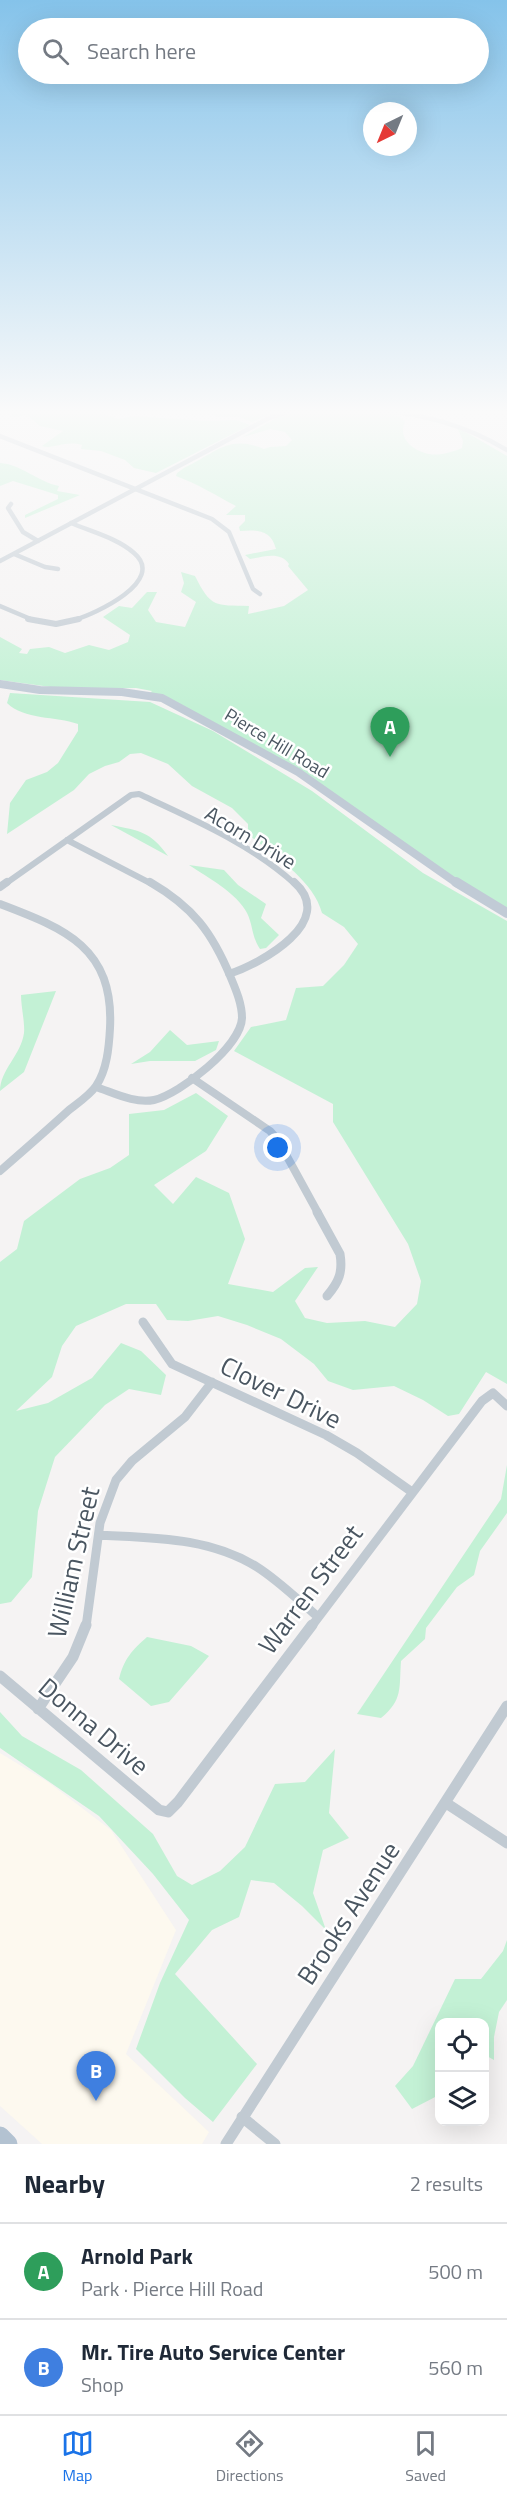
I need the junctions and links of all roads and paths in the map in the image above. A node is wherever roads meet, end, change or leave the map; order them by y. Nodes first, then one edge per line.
1 (10, 510) edge
2 (96, 510) edge
3 (188, 510) edge
4 (71, 523) junction
5 (38, 541) junction
6 (14, 554) junction
7 (0, 561) edge
8 (58, 569) dead end
9 (260, 594) dead end
10 (0, 606) edge
11 (0, 684) edge
12 (67, 840) junction
13 (0, 887) edge
14 (0, 904) edge
15 (507, 913) edge
16 (229, 974) junction
17 (192, 1078) junction
18 (96, 1087) junction
19 (0, 1171) edge
20 (327, 1296) dead end
21 (143, 1322) dead end
22 (212, 1382) junction
23 (507, 1406) edge
24 (412, 1492) junction
25 (99, 1535) junction
26 (318, 1617) junction
27 (0, 1676) edge
28 (507, 1706) edge
29 (38, 1709) junction
30 (446, 1803) junction
31 (159, 1810) joint
32 (507, 1843) edge
33 (242, 2117) junction
34 (0, 2136) edge
35 (8, 2144) edge
36 (226, 2144) edge
37 (274, 2144) edge

1 - 5 street
2 - 4 street
3 - 9 street
4 - 5 street
4 - 10 street
5 - 6 street
6 - 7 street
6 - 8 street
11 - 15 street, Pierce Hill Road
12 - 13 street
12 - 16 street
12 - 16 street, Acorn Drive
14 - 18 street
16 - 17 street
17 - 18 street
17 - 20 street
18 - 19 street
21 - 22 street, Clover Drive
22 - 24 street, Clover Drive
22 - 25 street, William Street
23 - 24 street, Warren Street
24 - 26 street, Warren Street
25 - 26 street
25 - 29 street, William Street
26 - 31 street, Warren Street
27 - 29 street, Donna Drive
28 - 30 street, Brooks Avenue
29 - 31 street, Donna Drive
30 - 32 street
30 - 33 street, Brooks Avenue
33 - 36 street, Brooks Avenue
33 - 37 street
34 - 35 main road

